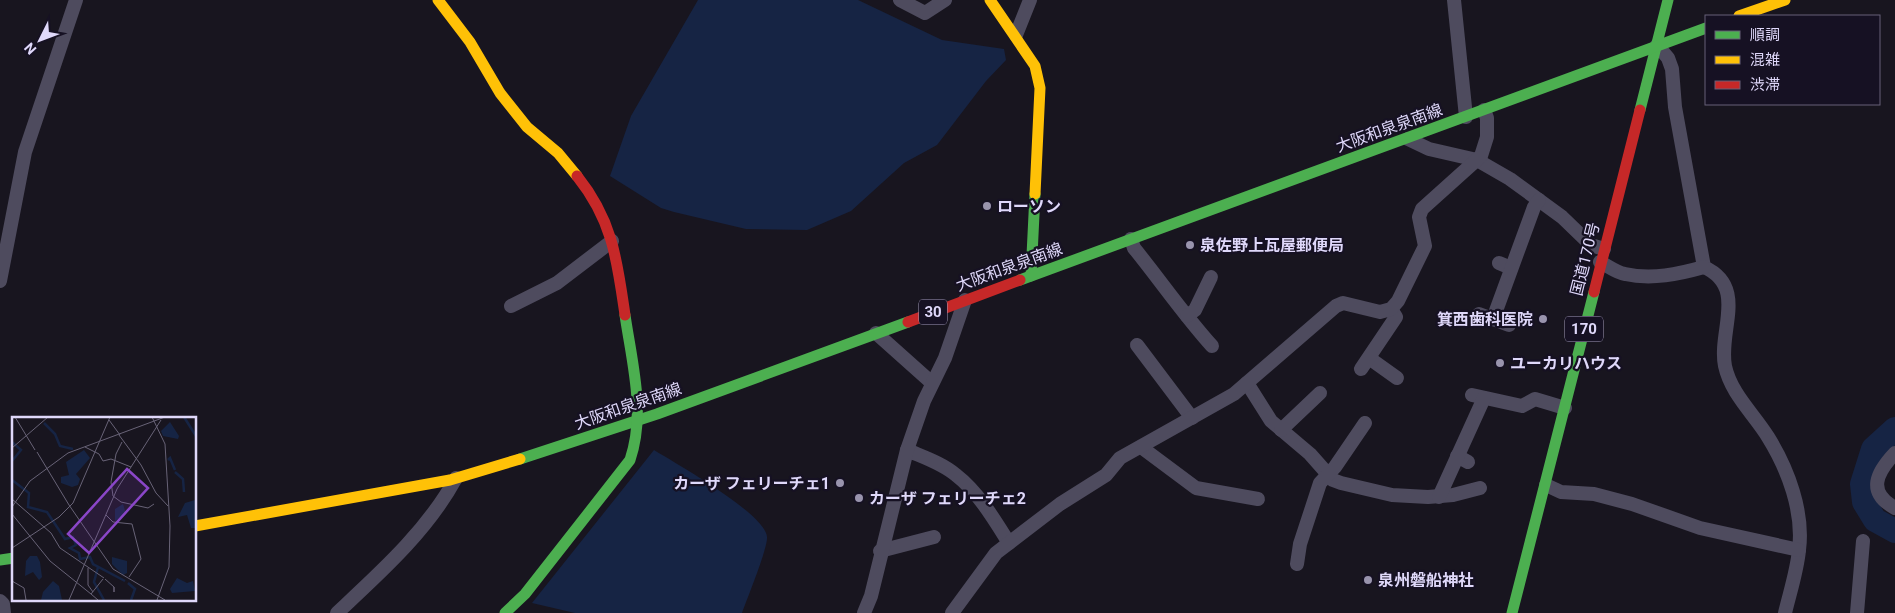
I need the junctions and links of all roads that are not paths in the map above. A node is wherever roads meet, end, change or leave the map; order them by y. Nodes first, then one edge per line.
1 (76, 0) edge
2 (438, 0) edge
3 (900, 0) edge
4 (945, 0) edge
5 (990, 0) edge
6 (1030, 0) edge
7 (1454, 0) edge
8 (1668, 0) edge
9 (1785, 0) edge
10 (1742, 15) edge
11 (1705, 28) edge
12 (1016, 35) junction
13 (1657, 45) junction
14 (1484, 110) junction
15 (1466, 117) junction
16 (1408, 139) junction
17 (1476, 160) junction
18 (1539, 200) junction
19 (5, 225) edge
20 (1131, 240) junction
21 (612, 241) junction
22 (1602, 255) junction
23 (1704, 267) junction
24 (1031, 276) junction
25 (1210, 278) dead end
26 (0, 282) edge
27 (965, 300) junction
28 (510, 306) dead end
29 (1391, 309) junction
30 (1479, 314) dead end
31 (1187, 316) junction
32 (1493, 320) junction
33 (1509, 325) dead end
34 (876, 333) junction
35 (1136, 345) dead end
36 (1212, 346) dead end
37 (1397, 378) dead end
38 (932, 383) junction
39 (1247, 383) junction
40 (1320, 393) dead end
41 (1565, 408) junction
42 (1192, 418) junction
43 (638, 420) junction
44 (1365, 423) dead end
45 (1280, 430) junction
46 (1141, 447) junction
47 (907, 450) junction
48 (1895, 453) edge
49 (1328, 475) junction
50 (456, 478) junction
51 (1546, 485) junction
52 (1480, 488) dead end
53 (1439, 497) junction
54 (1258, 499) dead end
55 (1894, 506) edge
56 (196, 526) edge
57 (934, 537) dead end
58 (1863, 541) dead end
59 (1009, 543) junction
60 (880, 550) junction
61 (1799, 550) junction
62 (1297, 564) dead end
63 (0, 601) edge
64 (4, 613) edge
65 (337, 613) edge
66 (505, 613) edge
67 (864, 613) edge
68 (952, 613) edge
69 (1512, 613) edge
70 (1786, 613) edge
71 (1857, 613) edge

1 - 19 street
2 - 21 main road
3 - 4 street
5 - 12 main road
6 - 12 street
7 - 15 street
8 - 13 main road, 国道170号 / 170
9 - 10 main road
11 - 13 main road, 大阪和泉泉南線 / 30
12 - 24 main road
13 - 14 main road, 大阪和泉泉南線 / 30
13 - 22 main road, 国道170号 / 170
13 - 23 street
14 - 15 main road, 大阪和泉泉南線 / 30
14 - 17 street
15 - 16 main road, 大阪和泉泉南線 / 30
16 - 17 street
16 - 20 main road, 大阪和泉泉南線 / 30
17 - 18 street
17 - 29 street
18 - 22 street
18 - 32 street
19 - 26 street
20 - 24 main road, 大阪和泉泉南線 / 30
20 - 31 street
21 - 28 street
21 - 43 main road
22 - 23 street
22 - 41 main road, 国道170号 / 170
23 - 61 street
24 - 27 main road, 大阪和泉泉南線 / 30
25 - 31 street
27 - 34 main road, 大阪和泉泉南線 / 30
27 - 38 street
29 - 37 street
29 - 39 street
30 - 32 street
31 - 36 street
32 - 33 street
34 - 38 street
34 - 43 main road, 大阪和泉泉南線 / 30
35 - 42 street
38 - 47 street
39 - 42 street
39 - 45 street
40 - 45 street
41 - 51 main road, 国道170号 / 170
41 - 53 street
42 - 46 street
43 - 50 main road, 大阪和泉泉南線 / 30
43 - 66 main road
44 - 49 street
45 - 49 street
46 - 54 street
46 - 59 street
47 - 59 street
47 - 60 street
48 - 55 street
49 - 53 street
49 - 62 street
50 - 56 main road, 大阪和泉泉南線 / 30
50 - 65 street
51 - 61 street
51 - 69 main road, 国道170号 / 170
52 - 53 street
57 - 60 street
58 - 71 street
59 - 68 street
60 - 67 street
61 - 70 street
63 - 64 street

